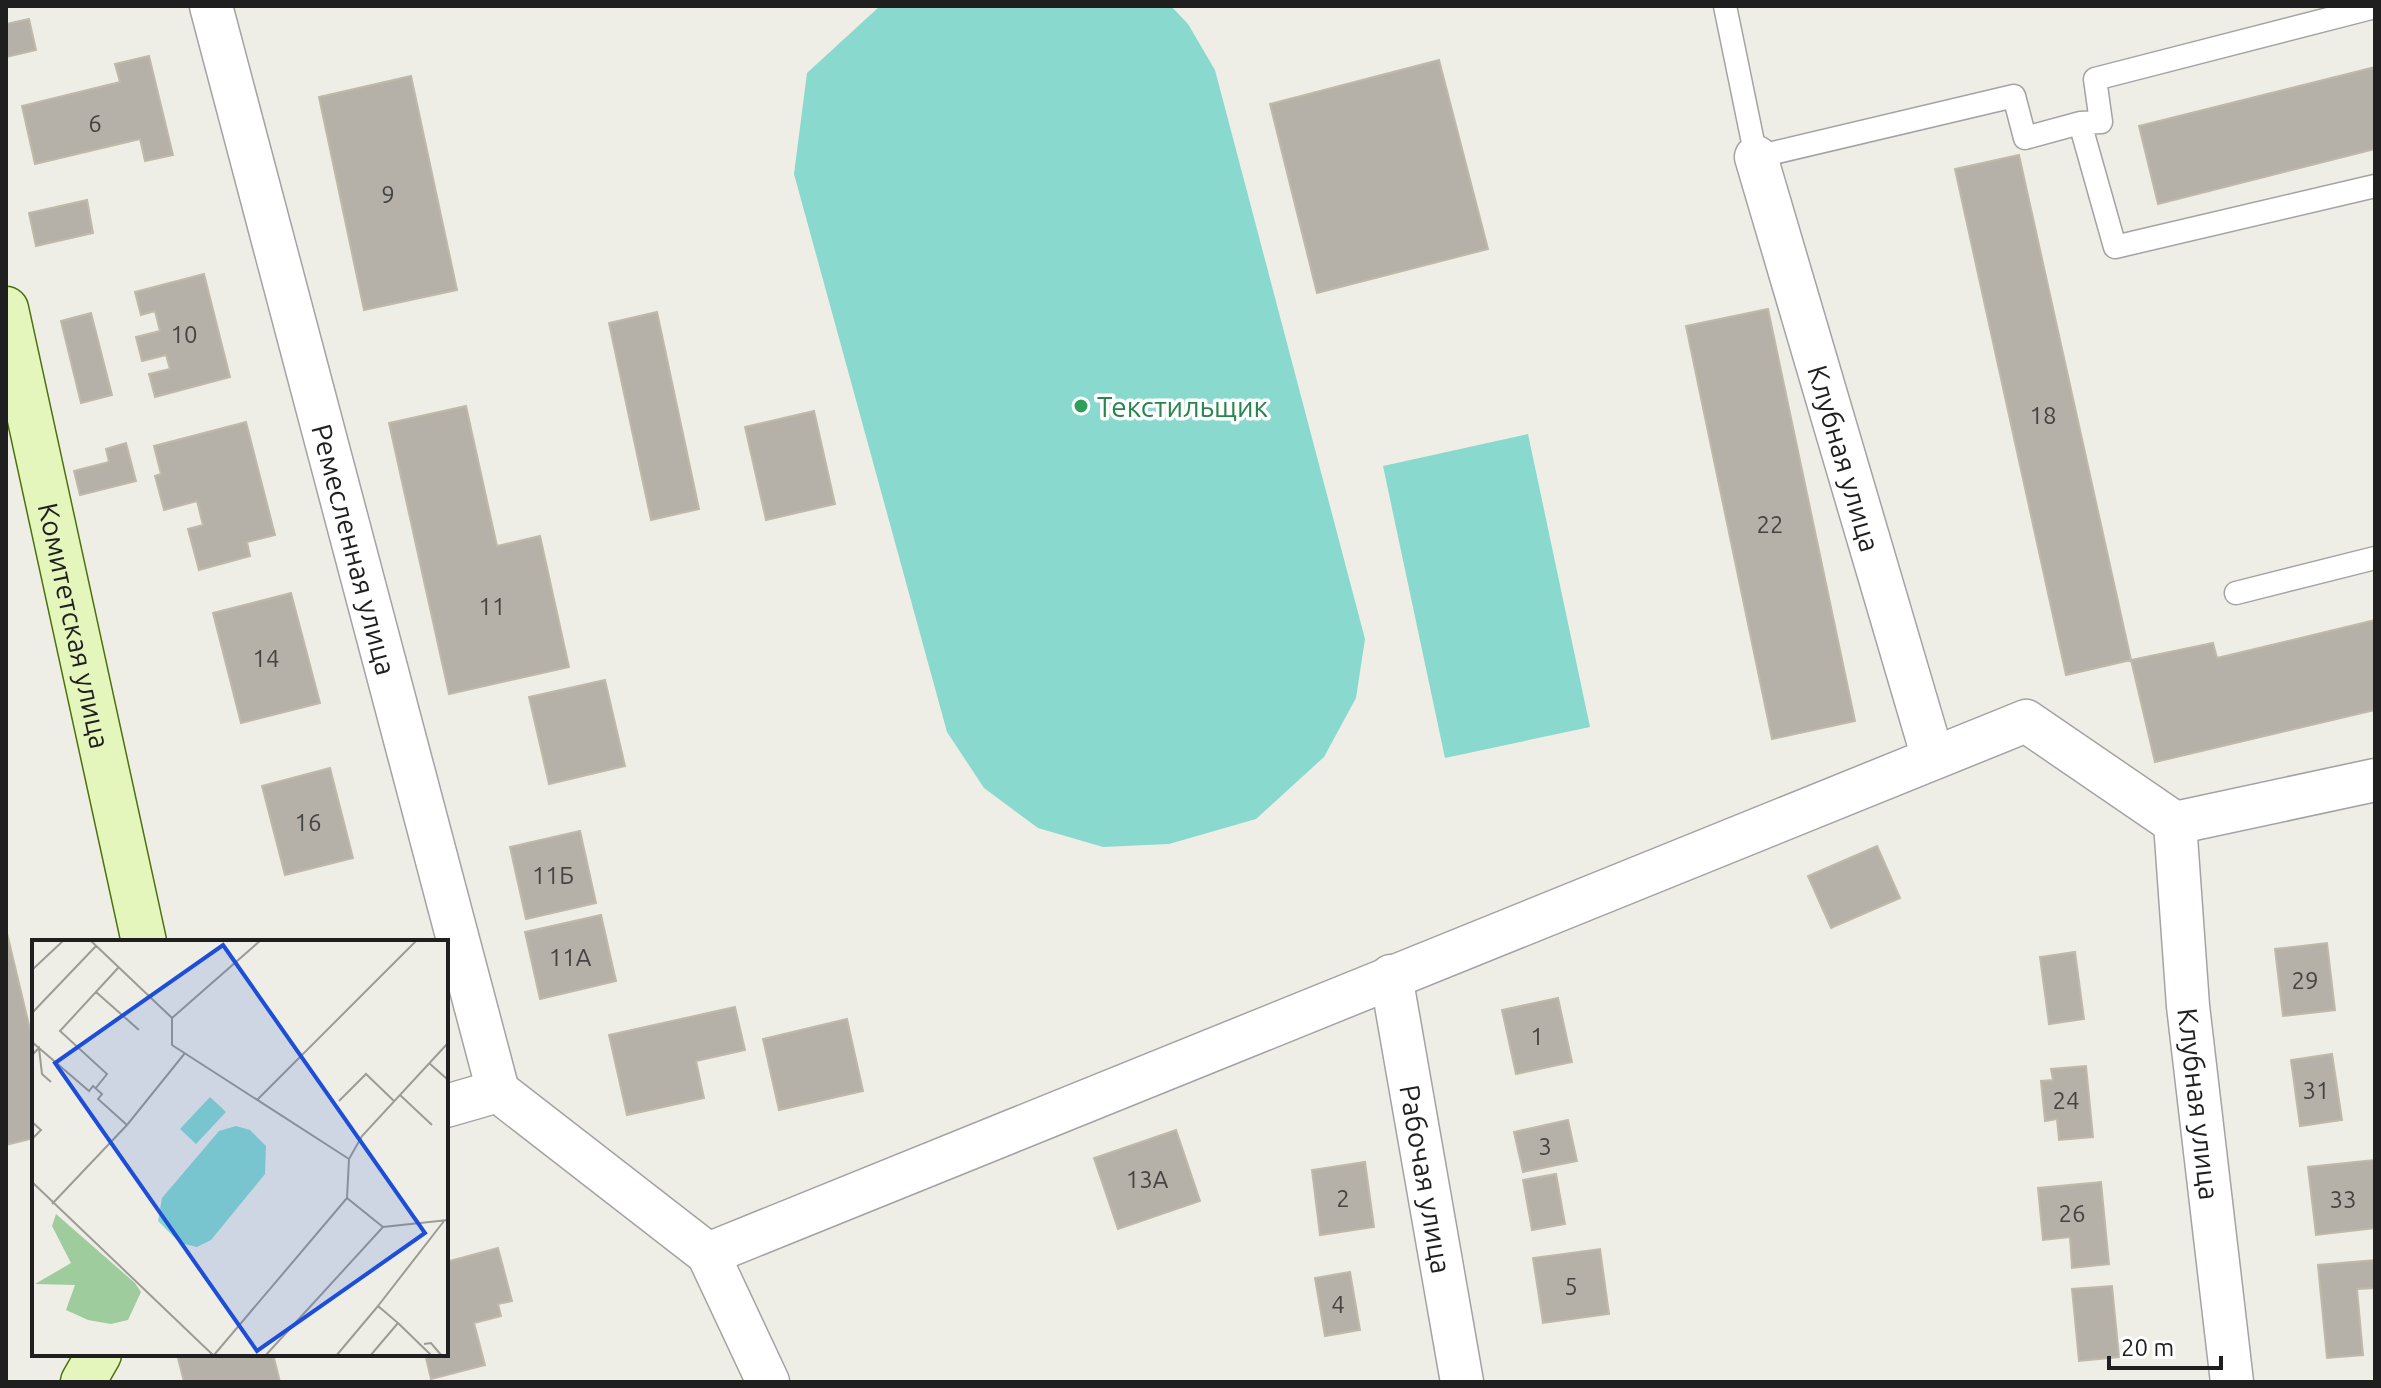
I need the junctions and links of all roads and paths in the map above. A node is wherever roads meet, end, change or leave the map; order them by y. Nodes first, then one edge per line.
1 (211, 6) edge
2 (1725, 6) edge
3 (2375, 7) edge
4 (2080, 123) junction
5 (1756, 157) junction
6 (2375, 186) edge
7 (6, 309) edge
8 (2375, 558) edge
9 (2236, 593) dead end
10 (1933, 758) junction
11 (2375, 780) edge
12 (2175, 823) junction
13 (144, 940) edge
14 (1391, 976) junction
15 (498, 1091) junction
16 (448, 1105) edge
17 (708, 1254) junction
18 (98, 1356) edge
19 (83, 1382) edge
20 (768, 1382) edge
21 (1462, 1382) edge
22 (2232, 1382) edge

1 - 15 street, Ремесленная улица
2 - 5 lane
3 - 4 lane
4 - 5 lane
4 - 6 lane
5 - 10 street, Клубная улица
7 - 13 street, Комитетская улица
8 - 9 lane
10 - 12 street
10 - 14 street
11 - 12 street
12 - 22 street, Клубная улица
14 - 17 street
14 - 21 street, Рабочая улица
15 - 16 street
15 - 17 street
17 - 20 street
18 - 19 street

